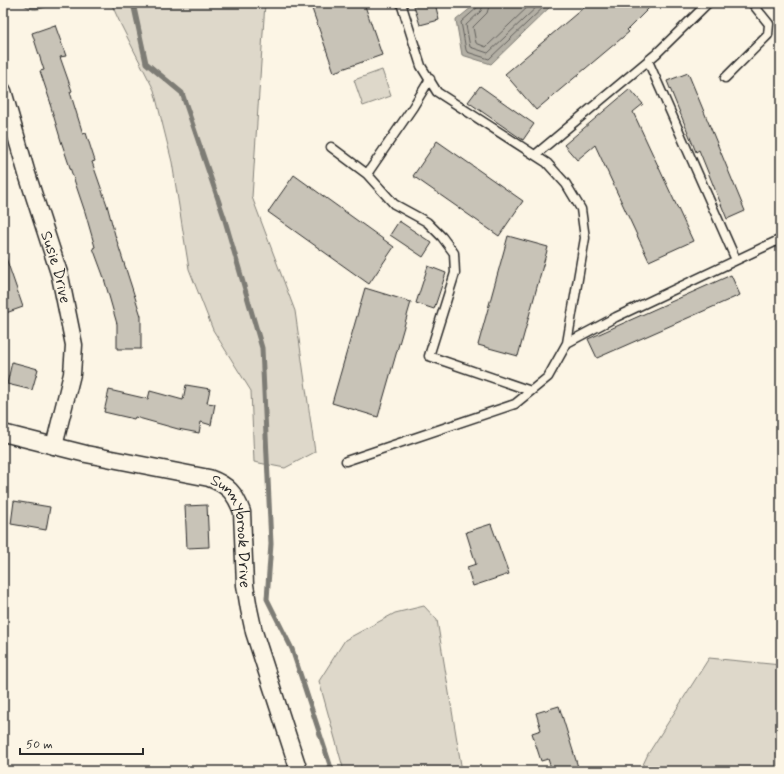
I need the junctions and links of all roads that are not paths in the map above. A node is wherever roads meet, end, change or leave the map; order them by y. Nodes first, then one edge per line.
1 (401, 3) edge
2 (708, 3) edge
3 (752, 3) edge
4 (648, 61) junction
5 (726, 78) dead end
6 (430, 79) junction
7 (3, 91) edge
8 (331, 147) dead end
9 (535, 155) junction
10 (367, 174) junction
11 (781, 239) edge
12 (736, 260) junction
13 (567, 343) junction
14 (531, 391) junction
15 (3, 433) edge
16 (54, 446) junction
17 (346, 461) dead end
18 (299, 771) edge

1 - 6 lane
2 - 4 lane
3 - 5 lane
4 - 9 lane
4 - 12 lane
6 - 9 lane
6 - 10 lane
7 - 16 street, Susie Drive
8 - 10 lane
9 - 13 lane
10 - 14 lane
11 - 12 lane
12 - 13 lane
13 - 14 lane
14 - 17 lane
15 - 16 street, Sunnybrook Drive
16 - 18 street, Sunnybrook Drive

